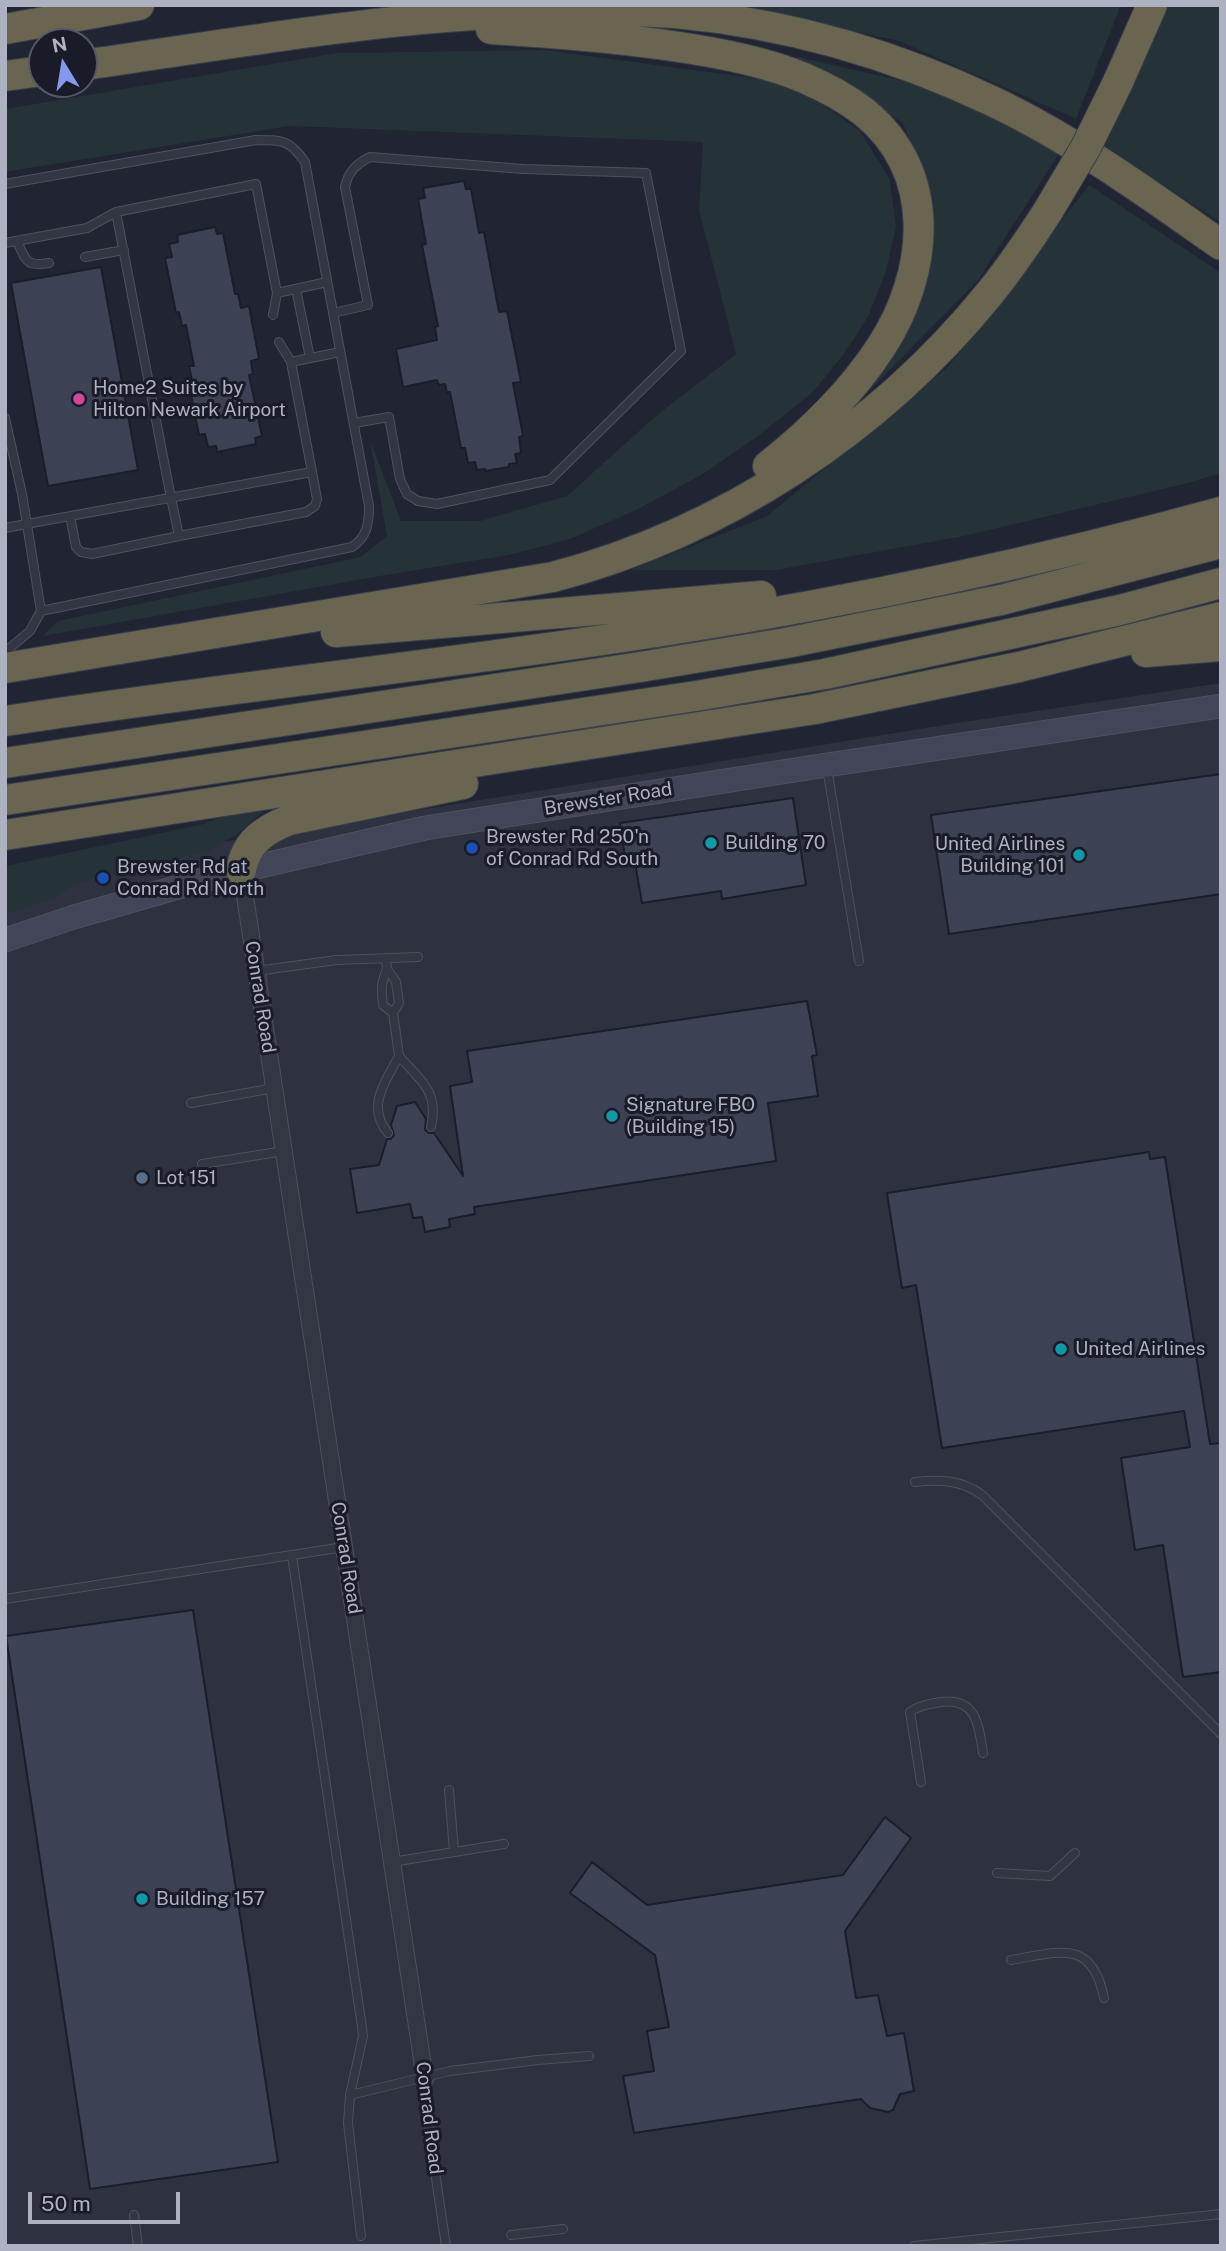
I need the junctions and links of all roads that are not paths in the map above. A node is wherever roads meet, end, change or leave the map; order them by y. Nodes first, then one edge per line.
1 (139, 5) edge
2 (1152, 5) edge
3 (344, 28) junction
4 (5, 29) edge
5 (98, 63) edge
6 (28, 73) edge
7 (5, 76) edge
8 (5, 184) edge
9 (116, 212) junction
10 (17, 241) junction
11 (5, 243) edge
12 (1221, 245) edge
13 (124, 250) junction
14 (85, 257) dead end
15 (49, 263) dead end
16 (327, 282) junction
17 (296, 289) junction
18 (277, 293) junction
19 (333, 313) junction
20 (273, 315) dead end
21 (279, 342) dead end
22 (340, 352) junction
23 (310, 358) junction
24 (291, 362) junction
25 (5, 418) edge
26 (354, 423) junction
27 (312, 472) junction
28 (171, 498) junction
29 (1221, 512) edge
30 (70, 516) junction
31 (27, 524) junction
32 (5, 528) edge
33 (179, 536) junction
34 (1221, 544) edge
35 (639, 550) junction
36 (939, 580) junction
37 (1221, 583) edge
38 (41, 611) junction
39 (1221, 617) edge
40 (255, 627) junction
41 (1221, 646) edge
42 (5, 652) edge
43 (5, 668) edge
44 (945, 683) junction
45 (200, 694) junction
46 (1221, 706) edge
47 (5, 721) edge
48 (5, 740) edge
49 (594, 745) junction
50 (5, 764) edge
51 (827, 765) junction
52 (5, 800) edge
53 (6, 835) edge
54 (241, 870) junction
55 (5, 940) edge
56 (418, 957) dead end
57 (859, 961) dead end
58 (386, 964) junction
59 (257, 971) junction
60 (393, 1013) junction
61 (399, 1056) junction
62 (274, 1088) junction
63 (191, 1103) dead end
64 (431, 1127) dead end
65 (388, 1133) dead end
66 (284, 1151) junction
67 (201, 1164) dead end
68 (915, 1482) dead end
69 (344, 1547) junction
70 (292, 1556) junction
71 (5, 1599) edge
72 (1221, 1734) edge
73 (983, 1753) dead end
74 (921, 1782) dead end
75 (449, 1790) dead end
76 (504, 1844) dead end
77 (454, 1851) junction
78 (1075, 1853) dead end
79 (392, 1862) junction
80 (997, 1872) dead end
81 (1011, 1960) dead end
82 (1104, 1998) dead end
83 (589, 2056) dead end
84 (425, 2079) junction
85 (350, 2095) junction
86 (1221, 2214) edge
87 (134, 2215) dead end
88 (563, 2229) dead end
89 (511, 2235) dead end
90 (361, 2236) dead end
91 (138, 2246) edge
92 (446, 2246) edge
93 (914, 2246) edge

1 - 4 highway
2 - 35 highway, bridge
3 - 5 highway
3 - 12 highway
3 - 35 highway
6 - 7 highway
8 - 16 lane
9 - 10 lane
9 - 13 lane
9 - 18 lane
10 - 11 lane
10 - 15 lane
13 - 14 lane
13 - 28 lane
16 - 17 lane
16 - 19 lane
17 - 18 lane
17 - 23 lane
18 - 20 lane
19 - 22 lane
19 - 26 lane
21 - 24 lane
22 - 23 lane
22 - 26 lane
23 - 24 lane
24 - 27 lane
25 - 31 lane
26 - 38 lane
27 - 28 lane
27 - 33 lane
28 - 30 lane
28 - 33 lane
29 - 36 highway
30 - 31 lane
30 - 33 lane
31 - 32 lane
31 - 38 lane
34 - 50 highway
35 - 40 highway
36 - 40 highway
36 - 45 highway
37 - 52 highway
38 - 42 lane
39 - 44 highway
40 - 43 highway
41 - 44 highway
44 - 49 highway
45 - 47 highway
45 - 48 highway
46 - 51 street, Brewster Road
49 - 53 highway
49 - 54 highway
51 - 54 street, Brewster Road
51 - 57 lane
54 - 55 street, Brewster Road
54 - 59 street, Conrad Road
56 - 58 lane
58 - 59 lane
58 - 60 lane
58 - 60 lane
59 - 62 street, Conrad Road
60 - 61 lane
61 - 64 lane
61 - 65 lane
62 - 63 lane
62 - 66 street, Conrad Road
66 - 67 lane
66 - 69 street, Conrad Road
68 - 72 lane
69 - 70 lane
69 - 79 street, Conrad Road
70 - 71 lane
70 - 85 lane
73 - 74 lane
75 - 77 lane
76 - 77 lane
77 - 79 lane
78 - 80 lane
79 - 84 street, Conrad Road
81 - 82 lane
83 - 84 lane
84 - 85 lane
84 - 92 lane, Conrad Road
85 - 90 lane
86 - 93 lane
87 - 91 lane
88 - 89 lane

